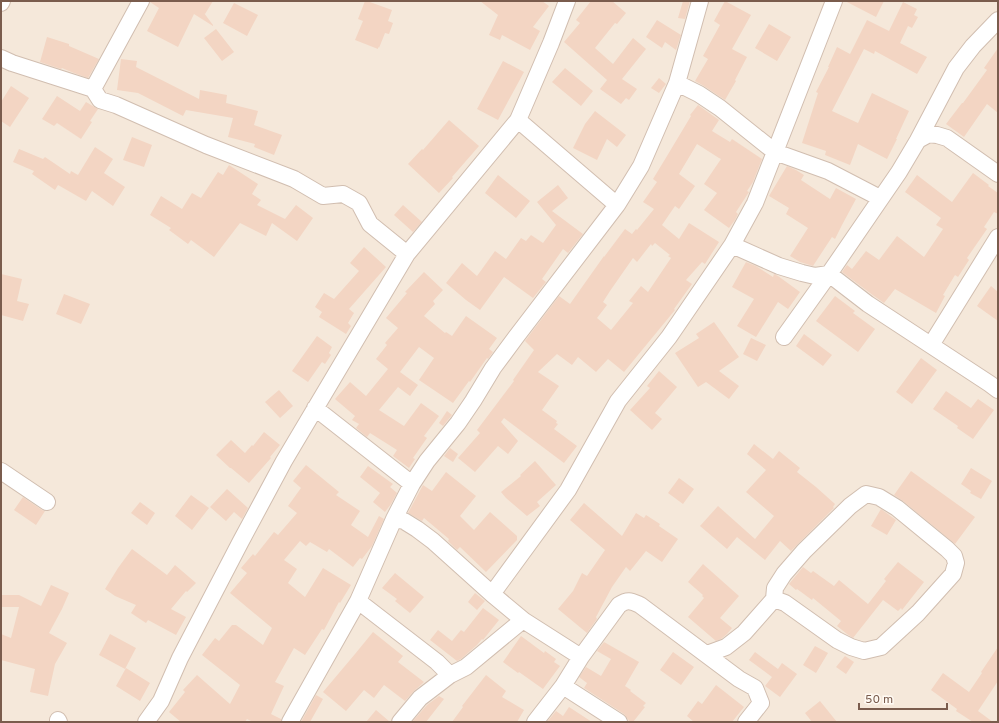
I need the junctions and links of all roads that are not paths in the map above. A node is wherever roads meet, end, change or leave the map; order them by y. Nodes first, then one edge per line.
1 (141, 1) edge
2 (567, 1) edge
3 (700, 1) edge
4 (834, 1) edge
5 (998, 20) edge
6 (1, 58) edge
7 (677, 83) junction
8 (93, 89) junction
9 (518, 120) junction
10 (918, 140) junction
11 (775, 152) junction
12 (998, 174) edge
13 (880, 198) junction
14 (617, 205) junction
15 (998, 236) edge
16 (732, 245) junction
17 (407, 254) junction
18 (829, 274) junction
19 (784, 337) dead end
20 (930, 345) junction
21 (998, 390) edge
22 (314, 408) junction
23 (1, 471) edge
24 (412, 484) junction
25 (47, 502) dead end
26 (394, 519) junction
27 (492, 594) junction
28 (774, 599) junction
29 (358, 601) junction
30 (523, 620) junction
31 (707, 654) junction
32 (581, 656) junction
33 (450, 675) junction
34 (563, 686) junction
35 (146, 722) edge
36 (290, 722) edge
37 (400, 722) edge
38 (535, 722) edge
39 (619, 722) edge
40 (746, 722) edge

1 - 8 street
2 - 9 street
3 - 7 street
4 - 11 street
5 - 10 street
6 - 8 street
7 - 11 street
7 - 14 street
8 - 17 street
9 - 14 street
9 - 17 street
10 - 12 street
10 - 13 street
11 - 13 street
11 - 16 street
13 - 18 street
14 - 24 street
15 - 20 street
16 - 18 street
16 - 27 street
17 - 22 street
18 - 19 street
18 - 20 street
20 - 21 street
22 - 24 street
22 - 35 street
23 - 25 street
24 - 26 street
26 - 27 street
26 - 29 street
27 - 30 street
28 - 28 street
28 - 31 street
29 - 33 street
29 - 36 street
30 - 32 street
30 - 33 street
31 - 32 street
31 - 40 street
32 - 34 street
33 - 37 street
34 - 38 street
34 - 39 street

